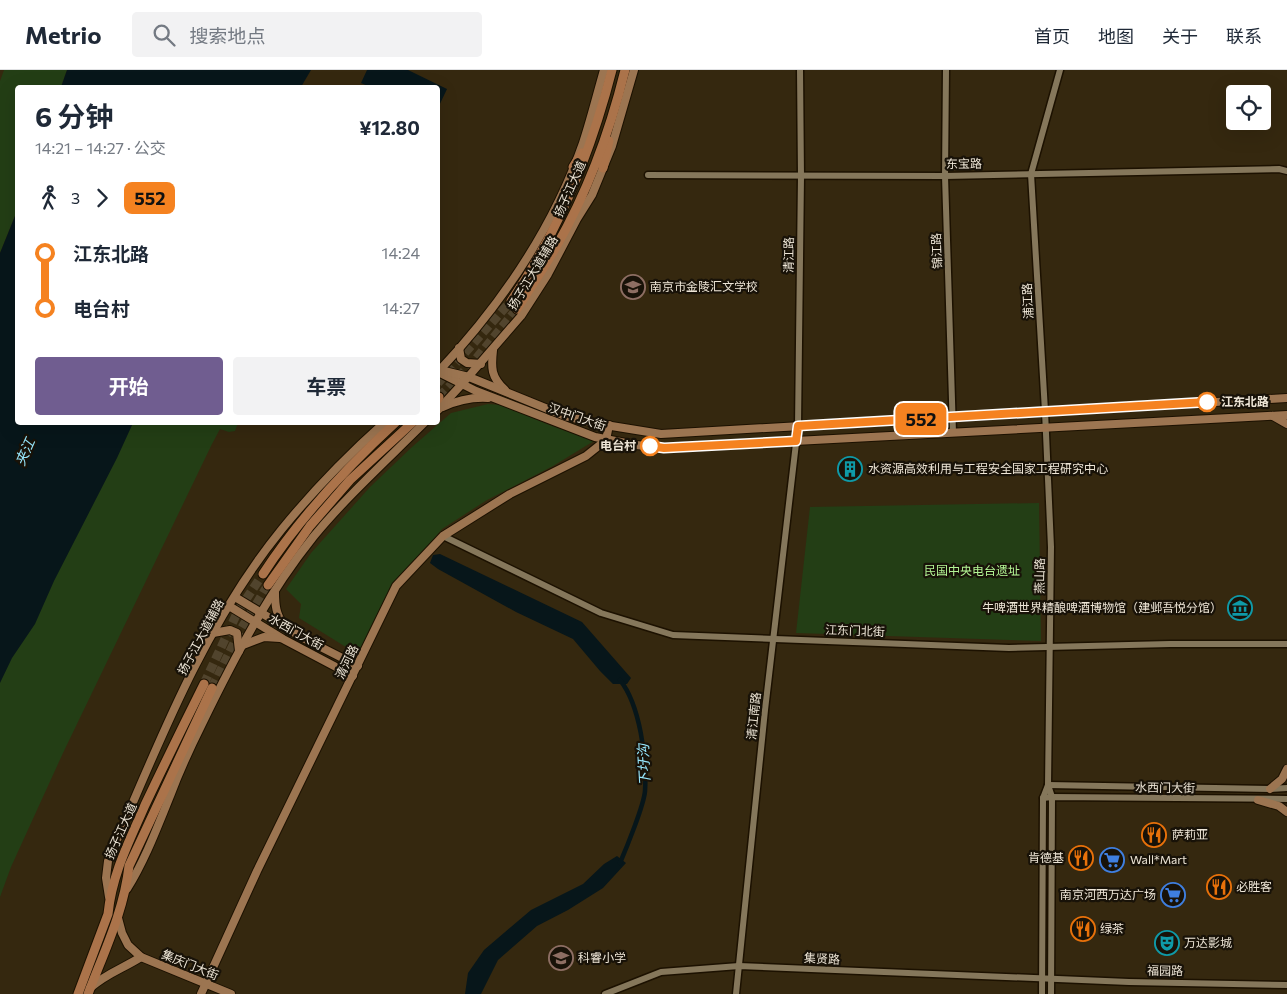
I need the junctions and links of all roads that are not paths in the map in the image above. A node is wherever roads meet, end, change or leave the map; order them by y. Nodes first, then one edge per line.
1 (604, 70) edge
2 (612, 70) edge
3 (625, 70) edge
4 (634, 70) edge
5 (800, 70) edge
6 (946, 70) edge
7 (1060, 70) edge
8 (613, 113) junction
9 (590, 142) junction
10 (1287, 164) edge
11 (574, 167) junction
12 (603, 168) junction
13 (1280, 169) junction
14 (1287, 171) edge
15 (648, 174) dead end
16 (1031, 174) junction
17 (801, 176) junction
18 (946, 176) junction
19 (459, 348) junction
20 (493, 350) junction
21 (481, 364) junction
22 (440, 368) edge
23 (440, 370) edge
24 (440, 371) edge
25 (469, 377) junction
26 (462, 384) junction
27 (1287, 390) edge
28 (508, 393) junction
29 (495, 398) junction
30 (1287, 398) edge
31 (1268, 399) junction
32 (440, 402) edge
33 (440, 404) edge
34 (1046, 411) junction
35 (1287, 415) edge
36 (1268, 416) junction
37 (952, 417) junction
38 (1287, 424) edge
39 (381, 425) edge
40 (393, 425) edge
41 (410, 425) edge
42 (421, 425) edge
43 (609, 425) junction
44 (798, 426) junction
45 (1046, 427) junction
46 (953, 432) junction
47 (606, 440) junction
48 (796, 441) junction
49 (339, 465) junction
50 (363, 481) junction
51 (320, 498) junction
52 (330, 503) junction
53 (443, 536) junction
54 (263, 574) tunnel mouth
55 (272, 587) junction
56 (235, 597) junction
57 (229, 606) junction
58 (260, 613) junction
59 (255, 622) junction
60 (287, 629) junction
61 (213, 633) junction
62 (281, 638) junction
63 (774, 640) junction
64 (1287, 644) edge
65 (1050, 647) junction
66 (240, 649) junction
67 (358, 666) junction
68 (353, 676) junction
69 (1287, 769) edge
70 (1048, 785) junction
71 (1287, 788) edge
72 (1270, 790) junction
73 (1052, 797) junction
74 (1043, 798) junction
75 (1287, 799) edge
76 (1258, 800) junction
77 (156, 807) junction
78 (1287, 812) edge
79 (146, 854) junction
80 (127, 889) junction
81 (110, 900) junction
82 (118, 918) junction
83 (1042, 937) junction
84 (1052, 937) junction
85 (141, 957) junction
86 (739, 966) junction
87 (1042, 978) junction
88 (1051, 978) junction
89 (206, 983) junction
90 (1287, 985) edge
91 (89, 992) edge
92 (78, 994) edge
93 (200, 994) edge
94 (231, 994) edge
95 (605, 994) edge
96 (736, 994) edge
97 (1042, 994) edge
98 (1051, 994) edge

1 - 11 main road, 扬子江大道辅路
2 - 9 highway, 扬子江大道
3 - 8 highway, 扬子江大道
4 - 12 main road, 扬子江大道辅路
5 - 17 street, 清江路
6 - 18 street, 锦江路
7 - 16 street, 浦江路
8 - 9 highway, 扬子江大道
8 - 12 highway
9 - 11 highway
10 - 13 street
11 - 19 main road, 扬子江大道辅路
12 - 20 main road, 扬子江大道辅路
13 - 14 street, 东宝路
13 - 16 street, 东宝路
15 - 17 street, 东宝路
16 - 18 street, 东宝路
16 - 34 street, 浦江路
17 - 18 street, 东宝路
17 - 44 street, 清江路
18 - 37 street, 锦江路
19 - 21 main road
19 - 22 main road, 扬子江大道辅路
20 - 21 main road, 扬子江大道辅路
20 - 28 main road
21 - 25 main road, 扬子江大道辅路
23 - 25 main road, 汉中门大街
24 - 26 main road, 汉中门大街
25 - 26 main road, 扬子江大道辅路
25 - 28 main road, 汉中门大街
26 - 29 main road, 汉中门大街
26 - 32 main road, 扬子江大道辅路
27 - 31 main road
28 - 43 main road, 汉中门大街
29 - 33 main road
29 - 47 main road, 汉中门大街
30 - 31 main road, 汉中门大街
31 - 34 main road, 汉中门大街
31 - 36 main road
34 - 37 main road, 汉中门大街
34 - 45 street, 浦江路
35 - 36 main road, 汉中门大街
36 - 38 main road
36 - 45 main road, 汉中门大街
37 - 44 main road, 汉中门大街
37 - 46 street, 锦江路
39 - 49 main road, 扬子江大道辅路
40 - 51 highway
41 - 52 highway
42 - 50 main road
43 - 44 main road, 汉中门大街
43 - 47 main road
44 - 48 street, 清江路
45 - 46 main road, 汉中门大街
45 - 65 street, 燕山路
46 - 48 main road, 汉中门大街
47 - 48 main road, 汉中门大街
47 - 53 main road, 清河路
48 - 63 street, 清江南路
49 - 51 main road
49 - 56 main road, 扬子江大道辅路
50 - 52 main road
50 - 55 main road
51 - 54 highway
52 - 55 highway
53 - 63 street, 江东门北街
53 - 67 main road, 清河路
55 - 58 main road
55 - 60 main road
56 - 57 main road, 扬子江大道辅路
56 - 58 main road, 水西门大街
57 - 59 main road, 水西门大街
57 - 61 main road, 扬子江大道辅路
58 - 59 main road
58 - 60 main road, 水西门大街
59 - 62 main road, 水西门大街
59 - 66 main road
60 - 67 main road, 水西门大街
61 - 66 main road
61 - 81 main road, 扬子江大道辅路
62 - 66 main road
62 - 68 main road, 水西门大街
63 - 65 street, 江东门北街
63 - 86 street, 清江南路
64 - 65 street, 江东门北街
65 - 70 street, 燕山路
66 - 79 main road
67 - 68 main road, 清河路
68 - 89 main road, 清河路
69 - 72 main road
70 - 72 street, 水西门大街
70 - 73 street, 燕山路
70 - 74 street, 燕山路
71 - 72 street, 水西门大街
73 - 74 street, 水西门大街
73 - 76 street, 水西门大街
73 - 84 street, 燕山路
74 - 83 street, 燕山路
75 - 76 street, 水西门大街
76 - 78 main road
77 - 79 main road
77 - 80 highway, 扬子江大道
77 - 81 highway, 扬子江大道
79 - 80 main road
80 - 82 highway, 扬子江大道
81 - 92 highway, 扬子江大道
82 - 85 main road
82 - 91 highway, 扬子江大道
83 - 84 street
83 - 87 street, 燕山路
84 - 88 street, 燕山路
85 - 89 main road, 集庆门大街
85 - 91 main road
86 - 87 street, 集贤路
86 - 95 street, 集贤路
86 - 96 street, 清江南路
87 - 88 street, 福园路
87 - 97 street, 燕山路
88 - 90 street, 福园路
88 - 98 street, 燕山路
89 - 93 main road, 清河路
89 - 94 main road, 集庆门大街

